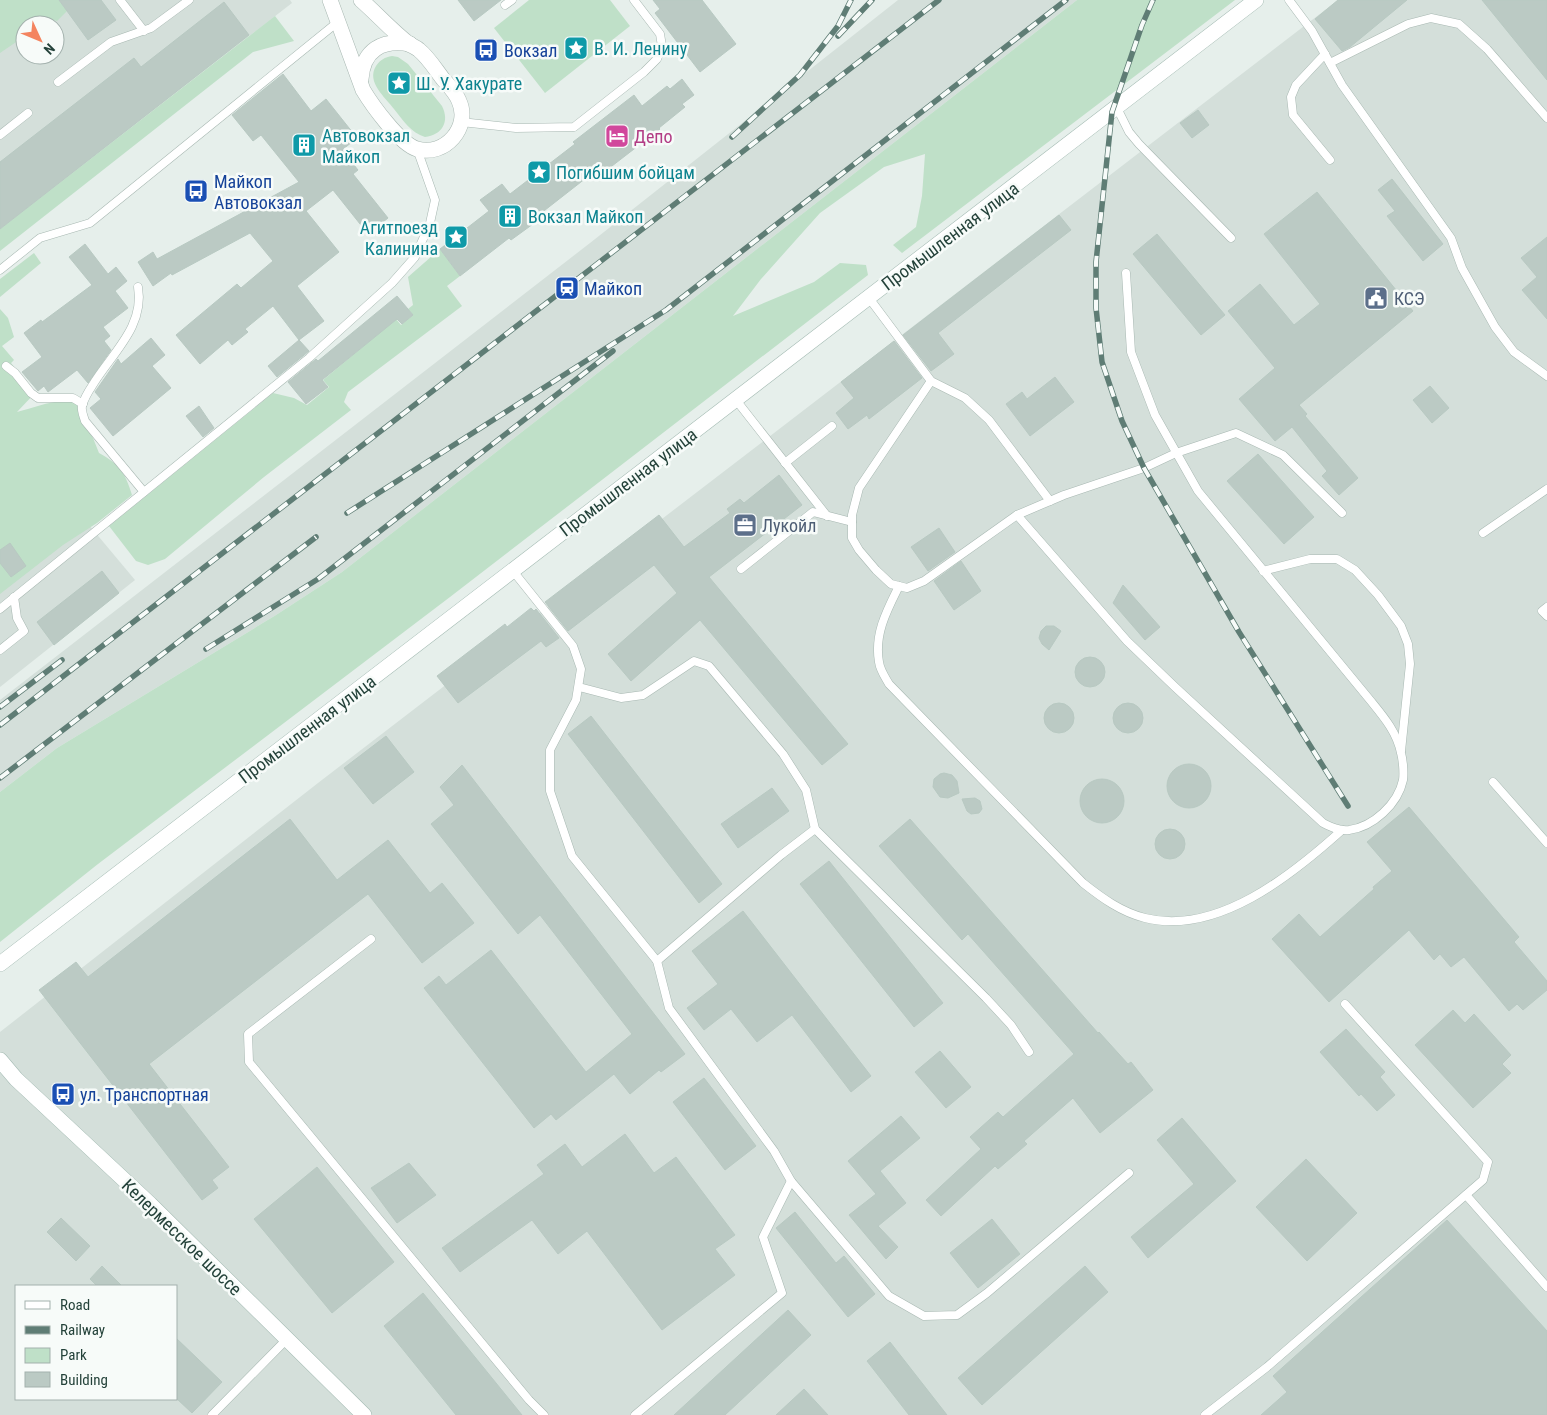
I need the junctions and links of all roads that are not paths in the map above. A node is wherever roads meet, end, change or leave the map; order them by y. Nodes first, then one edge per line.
1 (120, 0) edge
2 (189, 0) edge
3 (330, 0) edge
4 (361, 0) edge
5 (512, 0) edge
6 (634, 0) edge
7 (1256, 0) edge
8 (1289, 0) edge
9 (505, 5) dead end
10 (339, 20) junction
11 (144, 30) junction
12 (410, 44) junction
13 (1325, 54) junction
14 (1330, 63) junction
15 (58, 82) dead end
16 (362, 84) junction
17 (1117, 108) junction
18 (28, 114) dead end
19 (1547, 118) edge
20 (461, 122) junction
21 (0, 134) edge
22 (417, 149) junction
23 (1330, 160) dead end
24 (1231, 238) dead end
25 (0, 270) edge
26 (1126, 273) dead end
27 (138, 287) dead end
28 (869, 298) junction
29 (6, 366) dead end
30 (1547, 376) edge
31 (931, 381) junction
32 (736, 400) junction
33 (83, 404) junction
34 (832, 426) dead end
35 (1176, 453) junction
36 (785, 463) junction
37 (1547, 489) edge
38 (144, 492) junction
39 (1050, 501) junction
40 (1342, 513) dead end
41 (1016, 515) junction
42 (827, 516) junction
43 (852, 522) junction
44 (1484, 533) dead end
45 (741, 569) dead end
46 (1263, 570) junction
47 (513, 571) junction
48 (899, 586) junction
49 (14, 597) junction
50 (1547, 606) edge
51 (0, 609) edge
52 (1547, 616) edge
53 (0, 650) edge
54 (579, 687) junction
55 (1401, 753) junction
56 (1493, 782) dead end
57 (815, 829) junction
58 (1342, 830) junction
59 (1547, 843) edge
60 (371, 939) dead end
61 (657, 961) junction
62 (0, 964) edge
63 (1345, 1004) dead end
64 (1029, 1052) dead end
65 (0, 1060) edge
66 (1129, 1174) dead end
67 (792, 1181) junction
68 (1466, 1195) junction
69 (1547, 1287) edge
70 (287, 1339) junction
71 (212, 1415) edge
72 (364, 1415) edge
73 (544, 1415) edge
74 (635, 1415) edge
75 (1205, 1415) edge

1 - 11 lane
2 - 11 lane
3 - 10 main road
4 - 12 main road
5 - 9 lane
6 - 20 lane
7 - 17 main road, Промышленная улица
8 - 13 lane
10 - 16 main road
10 - 25 lane
11 - 15 lane
12 - 16 main road
12 - 20 main road
13 - 14 lane
13 - 23 lane
14 - 19 lane
14 - 30 lane
16 - 22 main road
17 - 24 lane
17 - 28 main road, Промышленная улица
18 - 21 lane
20 - 22 main road
22 - 38 lane
26 - 35 lane
27 - 33 lane
28 - 31 lane
28 - 32 main road, Промышленная улица
29 - 33 lane
31 - 39 lane
31 - 43 lane
32 - 36 lane
32 - 47 main road, Промышленная улица
33 - 38 lane
34 - 36 lane
35 - 39 lane
35 - 40 lane
35 - 46 lane
36 - 42 lane
37 - 44 lane
38 - 49 lane
39 - 41 lane
41 - 48 lane
41 - 58 lane
42 - 43 lane
42 - 45 lane
43 - 48 lane
46 - 55 lane
46 - 55 lane
47 - 54 lane
47 - 62 main road, Промышленная улица
48 - 58 lane
49 - 51 lane
49 - 53 lane
50 - 52 lane
54 - 57 lane
54 - 61 lane
55 - 58 lane
56 - 59 lane
57 - 61 lane
57 - 64 lane
60 - 73 lane
61 - 67 lane
63 - 68 lane
65 - 70 main road, Келермесское шоссе
66 - 67 lane
67 - 74 lane
68 - 69 lane
68 - 75 lane
70 - 71 lane
70 - 72 main road, Келермесское шоссе

